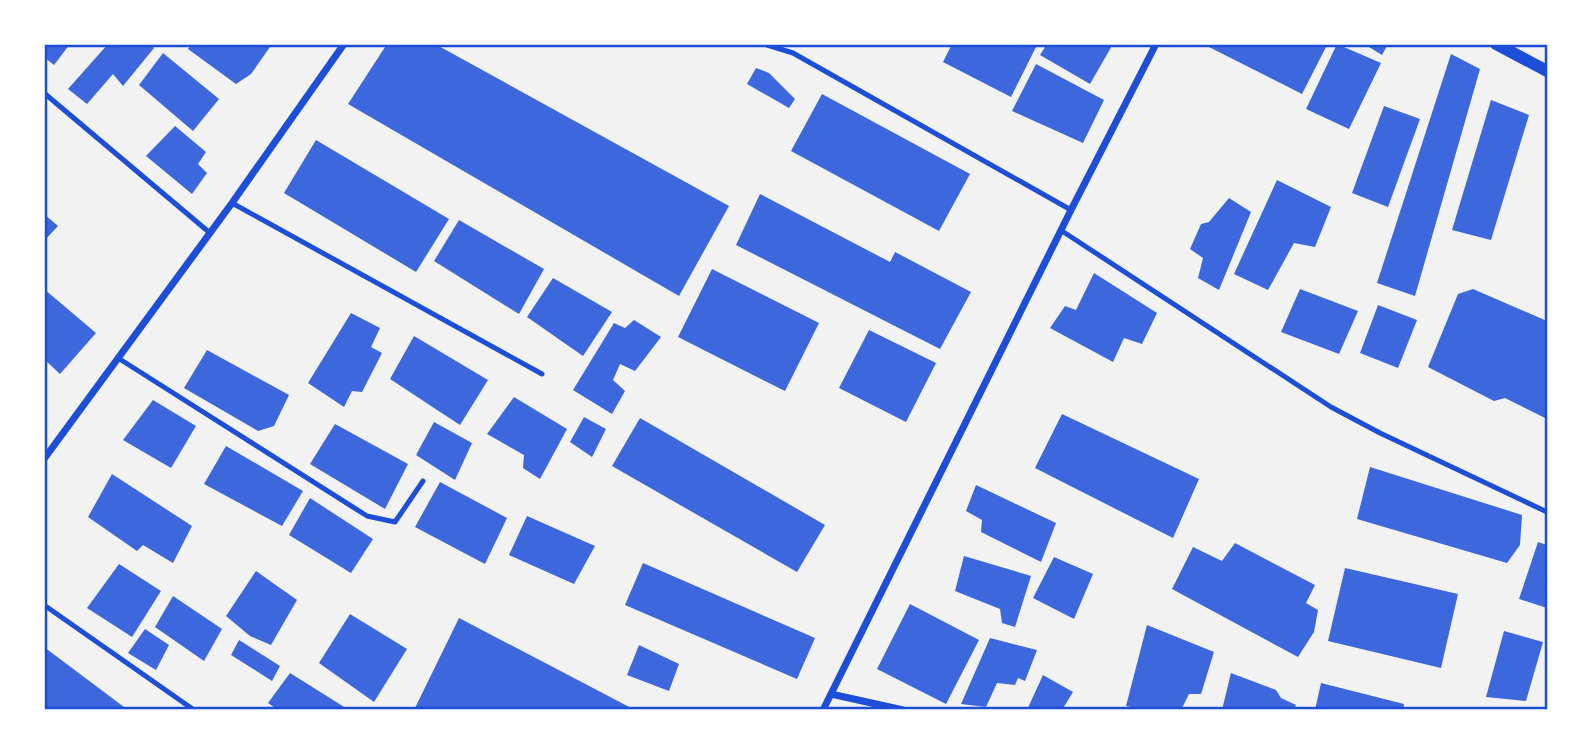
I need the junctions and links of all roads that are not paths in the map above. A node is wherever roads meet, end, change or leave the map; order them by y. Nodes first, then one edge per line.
1 (344, 44) edge
2 (764, 44) edge
3 (1156, 44) edge
4 (1496, 44) edge
5 (1547, 71) edge
6 (44, 93) edge
7 (232, 203) junction
8 (1071, 210) junction
9 (1062, 231) junction
10 (210, 233) junction
11 (118, 358) junction
12 (542, 374) dead end
13 (44, 459) edge
14 (423, 481) dead end
15 (1547, 512) edge
16 (44, 605) edge
17 (831, 694) junction
18 (194, 710) edge
19 (823, 710) edge
20 (903, 710) edge

1 - 7 street
2 - 8 lane
3 - 8 street
4 - 5 street
6 - 10 lane
7 - 10 street
7 - 12 lane
8 - 9 street
9 - 15 lane
9 - 17 street
10 - 11 street
11 - 13 street
11 - 14 lane
16 - 18 lane
17 - 19 street
17 - 20 street

